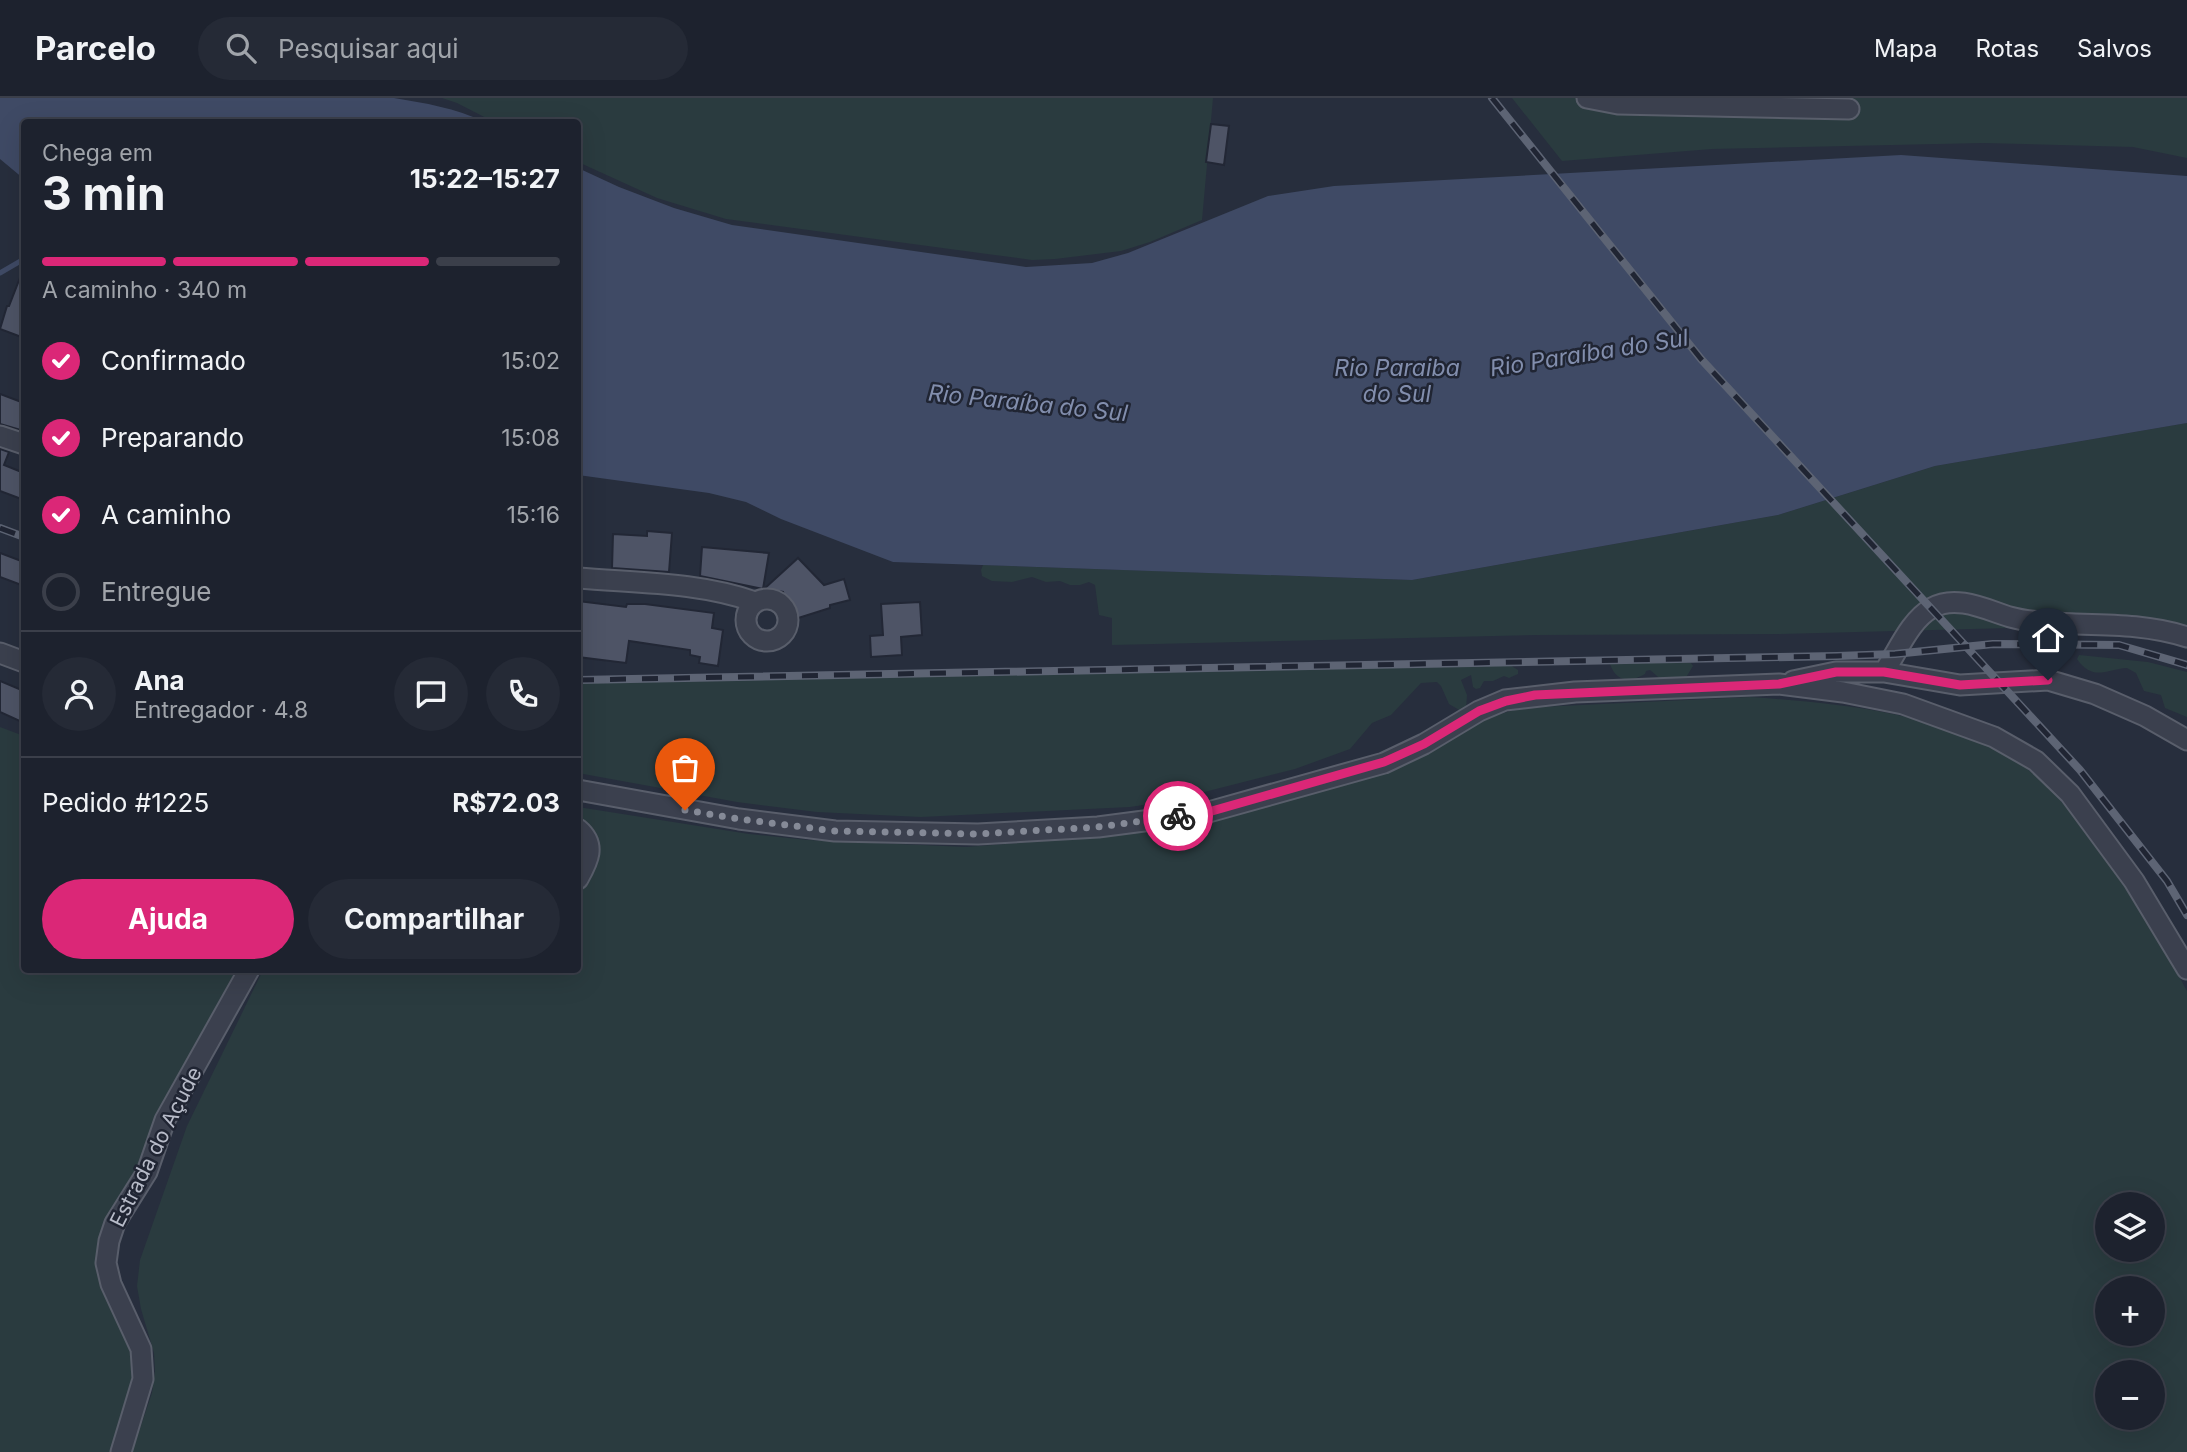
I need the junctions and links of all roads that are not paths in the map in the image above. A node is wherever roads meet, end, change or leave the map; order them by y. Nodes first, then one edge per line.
1 (1587, 98) edge
2 (1849, 109) dead end
3 (0, 436) edge
4 (21, 443) edge
5 (581, 578) edge
6 (755, 602) dead end
7 (2187, 637) edge
8 (0, 653) edge
9 (21, 661) edge
10 (1884, 672) junction
11 (1779, 684) junction
12 (2187, 740) edge
13 (581, 791) edge
14 (581, 833) edge
15 (581, 874) edge
16 (2187, 969) edge
17 (247, 973) edge
18 (121, 1452) edge

1 - 2 street
3 - 4 street
5 - 6 street
7 - 10 street
8 - 9 street
10 - 11 street
10 - 12 street
11 - 13 street
11 - 16 street
14 - 15 street
17 - 18 street, Estrada do Açude

